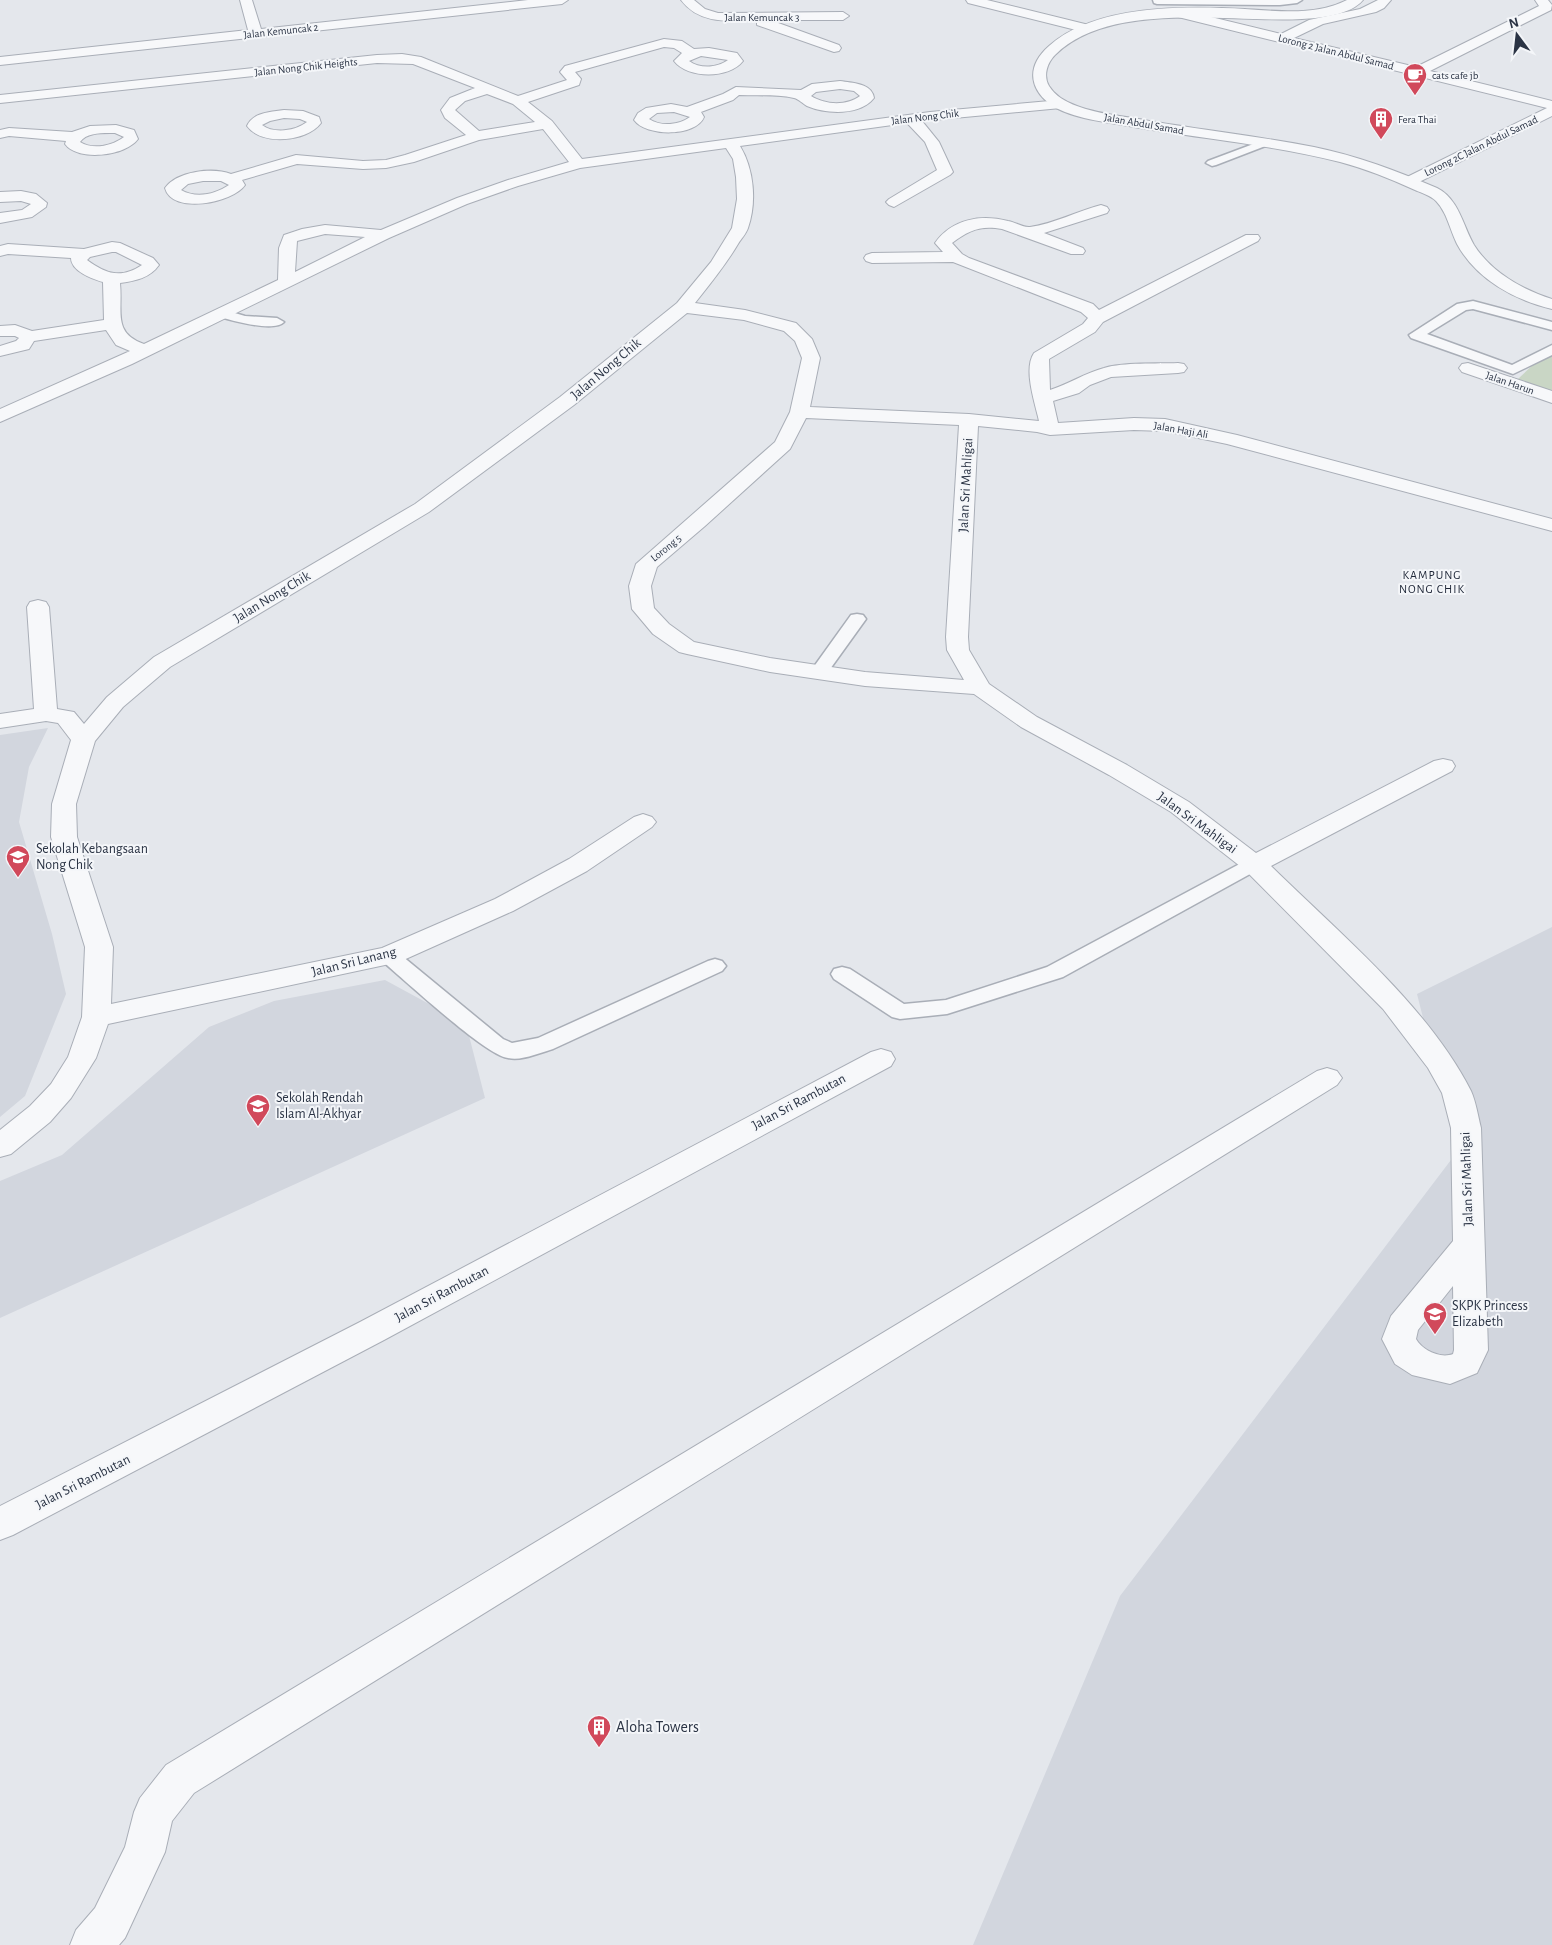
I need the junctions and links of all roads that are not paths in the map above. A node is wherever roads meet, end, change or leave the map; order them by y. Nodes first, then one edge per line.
1 (246, 0) edge
2 (562, 0) edge
3 (687, 0) edge
4 (972, 0) edge
5 (1297, 0) edge
6 (1357, 0) edge
7 (1385, 0) edge
8 (1541, 0) edge
9 (1157, 1) edge
10 (1178, 13) junction
11 (843, 16) dead end
12 (752, 17) junction
13 (1088, 29) junction
14 (256, 34) junction
15 (1282, 39) junction
16 (834, 48) dead end
17 (0, 61) edge
18 (336, 63) junction
19 (393, 67) dead end
20 (1417, 72) junction
21 (488, 89) junction
22 (736, 91) junction
23 (804, 94) dead end
24 (43, 95) junction
25 (0, 99) edge
26 (518, 101) junction
27 (1061, 104) junction
28 (1552, 106) edge
29 (4, 111) edge
30 (690, 111) dead end
31 (1552, 111) edge
32 (910, 119) junction
33 (547, 124) junction
34 (5, 133) edge
35 (287, 134) dead end
36 (476, 136) junction
37 (75, 137) dead end
38 (1264, 143) junction
39 (731, 144) junction
40 (296, 159) junction
41 (578, 164) junction
42 (1212, 164) dead end
43 (231, 179) dead end
44 (1410, 181) junction
45 (0, 197) edge
46 (894, 202) dead end
47 (1101, 210) dead end
48 (3, 218) edge
49 (1028, 233) junction
50 (383, 235) junction
51 (1252, 238) dead end
52 (4, 250) edge
53 (1077, 251) dead end
54 (84, 254) junction
55 (956, 257) junction
56 (872, 258) dead end
57 (111, 278) junction
58 (286, 281) junction
59 (1549, 301) edge
60 (683, 306) junction
61 (220, 313) junction
62 (1097, 318) junction
63 (277, 322) dead end
64 (112, 324) junction
65 (1552, 326) edge
66 (0, 331) edge
67 (28, 338) junction
68 (1552, 348) edge
69 (0, 351) edge
70 (145, 351) junction
71 (1178, 368) dead end
72 (1468, 368) dead end
73 (1552, 397) edge
74 (1044, 398) junction
75 (799, 412) junction
76 (0, 416) edge
77 (969, 420) junction
78 (1050, 429) junction
79 (1552, 525) edge
80 (38, 607) dead end
81 (857, 618) dead end
82 (958, 650) junction
83 (819, 672) junction
84 (907, 683) junction
85 (980, 688) junction
86 (46, 714) junction
87 (0, 721) edge
88 (83, 740) junction
89 (1443, 766) dead end
90 (643, 822) dead end
91 (1254, 864) junction
92 (389, 956) junction
93 (716, 966) dead end
94 (842, 974) dead end
95 (96, 1017) junction
96 (881, 1058) dead end
97 (1327, 1078) dead end
98 (0, 1146) edge
99 (1468, 1244) dead end
100 (0, 1524) edge
101 (91, 1945) edge

1 - 14 street
2 - 14 street, Jalan Kemuncak 2
3 - 12 street, Jalan Kemuncak 3
4 - 13 street
5 - 9 lane
6 - 10 street, Jalan Abdul Samad
7 - 15 street
8 - 20 street
10 - 13 street, Jalan Abdul Samad
10 - 15 street, Lorong 2 Jalan Abdul Samad
11 - 12 street, Jalan Kemuncak 3
12 - 16 street
13 - 27 street, Jalan Abdul Samad
14 - 17 street, Jalan Kemuncak 2
15 - 20 street, Lorong 2 Jalan Abdul Samad
18 - 19 street
18 - 21 street, Jalan Nong Chik Heights
18 - 24 street, Jalan Nong Chik Heights
20 - 28 street, Lorong 2 Jalan Abdul Samad
21 - 26 street, Jalan Nong Chik Heights
21 - 36 street
22 - 23 street
22 - 26 street
22 - 30 street
24 - 25 street
24 - 29 street
26 - 33 street, Jalan Nong Chik Heights
27 - 32 street, Jalan Nong Chik
27 - 38 street, Jalan Abdul Samad
29 - 34 street
31 - 44 street, Lorong 2C Jalan Abdul Samad
32 - 39 street, Jalan Nong Chik
32 - 46 street
33 - 36 street
33 - 41 street, Jalan Nong Chik Heights
34 - 37 street
35 - 40 street
36 - 40 street
38 - 42 lane
38 - 44 street, Jalan Abdul Samad
39 - 41 street, Jalan Nong Chik
39 - 60 street, Jalan Nong Chik
40 - 43 street
41 - 50 street, Jalan Nong Chik
44 - 59 street, Jalan Abdul Samad
45 - 48 street
47 - 49 street
48 - 52 street
49 - 53 street
49 - 55 street
50 - 58 street, Jalan Nong Chik
50 - 58 street
51 - 62 street
52 - 54 street
54 - 57 street
54 - 57 street
55 - 56 street
55 - 62 street
57 - 64 street
58 - 61 street, Jalan Nong Chik
60 - 75 street, Lorong 5
60 - 88 street, Jalan Nong Chik
61 - 63 lane
61 - 70 street, Jalan Nong Chik
62 - 74 street
64 - 67 street
64 - 70 street
65 - 68 lane
66 - 67 street
67 - 69 street
70 - 76 street, Jalan Nong Chik
71 - 74 street
72 - 73 street, Jalan Harun
74 - 78 street
75 - 77 street, Jalan Haji Ali
75 - 83 street, Lorong 5
77 - 78 street, Jalan Haji Ali
77 - 82 street, Jalan Sri Mahligai
78 - 79 street, Jalan Haji Ali
80 - 86 street
81 - 83 lane
82 - 84 street
82 - 85 street, Jalan Sri Mahligai
83 - 84 street, Lorong 5
84 - 85 street, Lorong 5
85 - 91 street, Jalan Sri Mahligai
86 - 87 street
86 - 88 street
88 - 95 street, Jalan Nong Chik
89 - 91 street
90 - 92 street, Jalan Sri Lanang
91 - 94 lane
91 - 99 street, Jalan Sri Mahligai
92 - 93 lane
92 - 95 street, Jalan Sri Lanang
95 - 98 street, Jalan Nong Chik
96 - 100 street, Jalan Sri Rambutan
97 - 101 street

